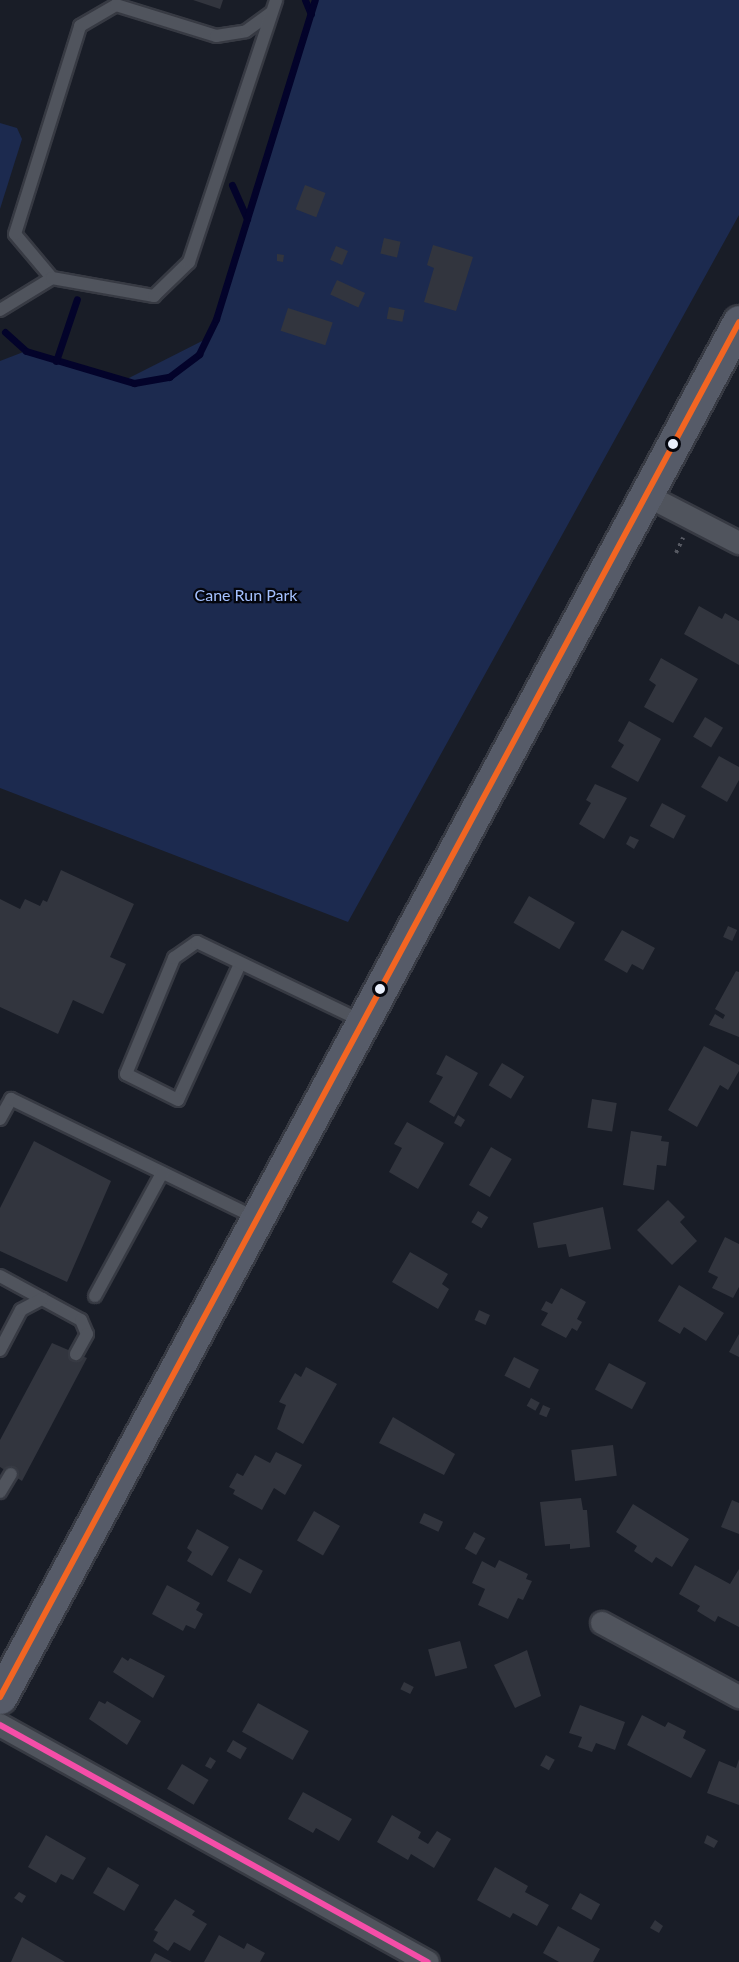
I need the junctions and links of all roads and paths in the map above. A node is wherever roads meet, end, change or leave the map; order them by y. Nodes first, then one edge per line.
1 (276, 0) edge
2 (271, 13) junction
3 (52, 278) junction
4 (0, 310) edge
5 (739, 322) edge
6 (646, 495) junction
7 (739, 543) edge
8 (240, 964) junction
9 (363, 1022) junction
10 (0, 1119) edge
11 (162, 1173) junction
12 (257, 1218) junction
13 (0, 1276) edge
14 (95, 1296) dead end
15 (42, 1299) junction
16 (0, 1350) edge
17 (76, 1354) dead end
18 (11, 1474) dead end
19 (0, 1492) edge
20 (602, 1623) dead end
21 (739, 1696) edge
22 (0, 1697) edge
23 (0, 1725) edge
24 (428, 1962) edge

1 - 2 lane
2 - 3 lane
2 - 3 lane
3 - 4 lane
5 - 6 highway
6 - 7 street
6 - 9 highway
8 - 8 lane
8 - 9 lane
9 - 12 highway
10 - 11 lane
11 - 12 lane
11 - 14 lane
12 - 22 highway
13 - 15 lane
15 - 16 lane
15 - 17 lane
18 - 19 lane
20 - 21 street
23 - 24 street

